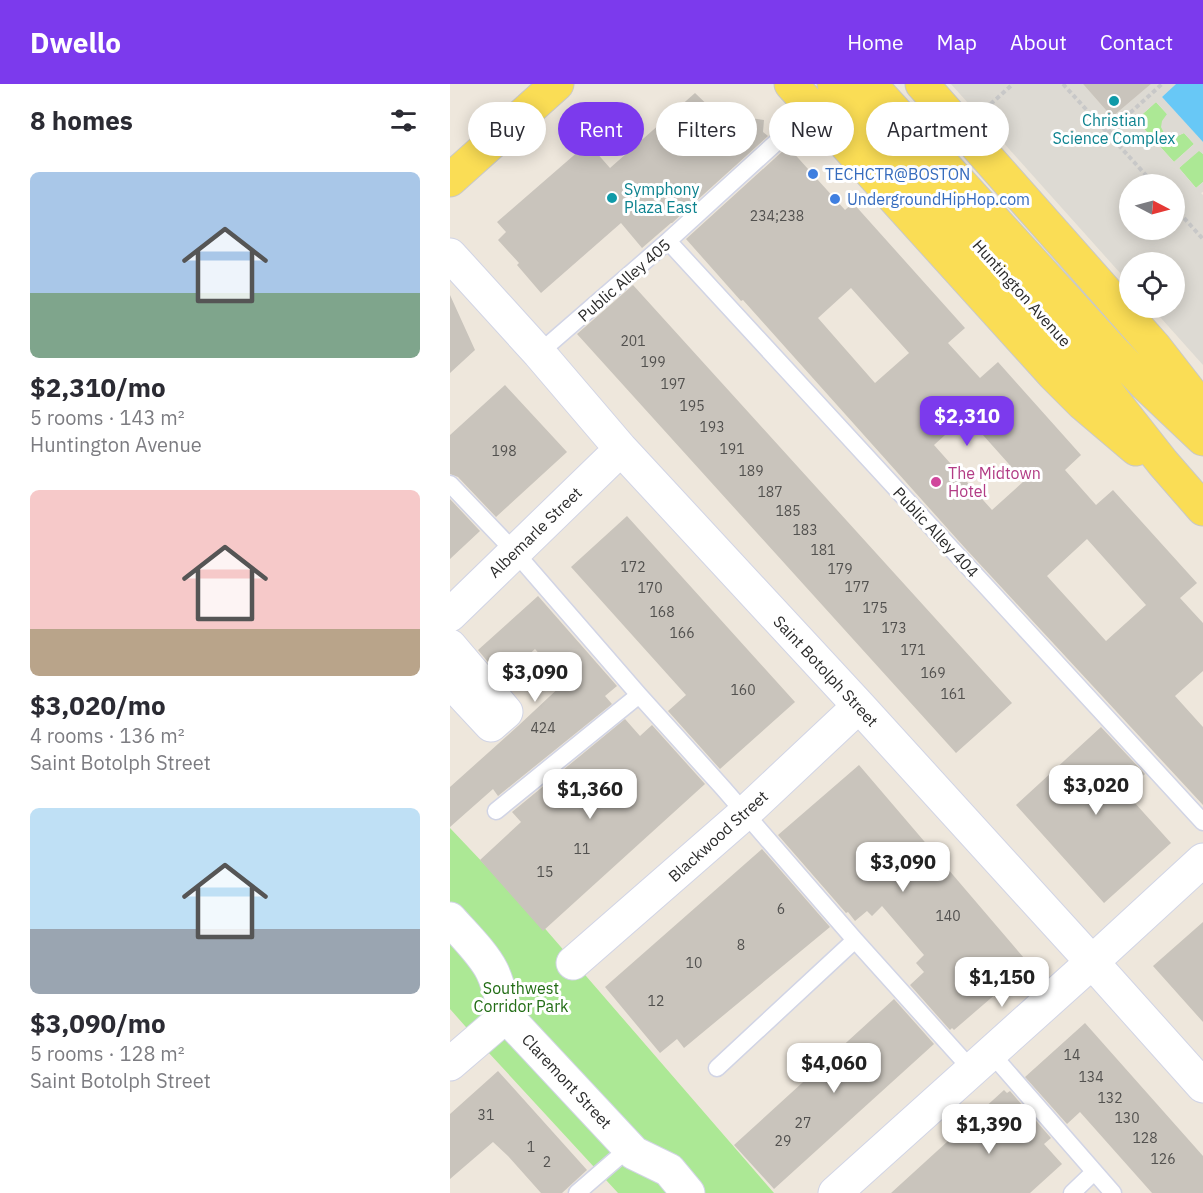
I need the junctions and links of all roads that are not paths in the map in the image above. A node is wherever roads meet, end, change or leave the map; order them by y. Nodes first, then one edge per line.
1 (557, 84) edge
2 (791, 84) edge
3 (870, 84) edge
4 (922, 84) edge
5 (824, 96) edge
6 (450, 180) edge
7 (668, 241) junction
8 (450, 255) edge
9 (539, 353) junction
10 (1203, 409) edge
11 (1203, 439) edge
12 (621, 449) junction
13 (450, 484) edge
14 (1203, 509) edge
15 (514, 551) junction
16 (450, 615) edge
17 (450, 646) edge
18 (450, 681) edge
19 (639, 695) junction
20 (859, 706) junction
21 (496, 811) dead end
22 (745, 813) junction
23 (1203, 822) edge
24 (1203, 860) edge
25 (450, 919) edge
26 (855, 940) junction
27 (1092, 962) junction
28 (573, 963) dead end
29 (506, 1016) junction
30 (981, 1061) junction
31 (450, 1064) edge
32 (717, 1068) dead end
33 (1203, 1086) edge
34 (629, 1148) junction
35 (1094, 1172) junction
36 (577, 1193) edge
37 (688, 1193) edge
38 (835, 1193) edge
39 (1072, 1193) edge
40 (1113, 1193) edge

1 - 6 main road
2 - 5 main road, Huntington Avenue
3 - 11 main road, Huntington Avenue
4 - 10 main road
5 - 7 lane, Public Alley 405
5 - 14 main road, Huntington Avenue
7 - 9 lane, Public Alley 405
7 - 23 lane, Public Alley 404
8 - 9 street, Saint Botolph Street
9 - 12 street, Saint Botolph Street
12 - 15 street, Albemarle Street
12 - 20 street, Saint Botolph Street
13 - 15 lane
15 - 16 street, Albemarle Street
15 - 19 lane
17 - 18 street
19 - 21 lane
19 - 22 lane
20 - 22 street, Blackwood Street
20 - 27 street, Saint Botolph Street
22 - 26 lane
22 - 28 street, Blackwood Street
24 - 27 street
25 - 29 street, Claremont Street
26 - 30 lane
26 - 32 lane
27 - 30 street
27 - 33 street, Saint Botolph Street
29 - 31 street
29 - 34 street, Claremont Street
30 - 35 lane
30 - 38 street
34 - 36 lane
34 - 37 street, Claremont Street
35 - 39 lane
35 - 40 lane

